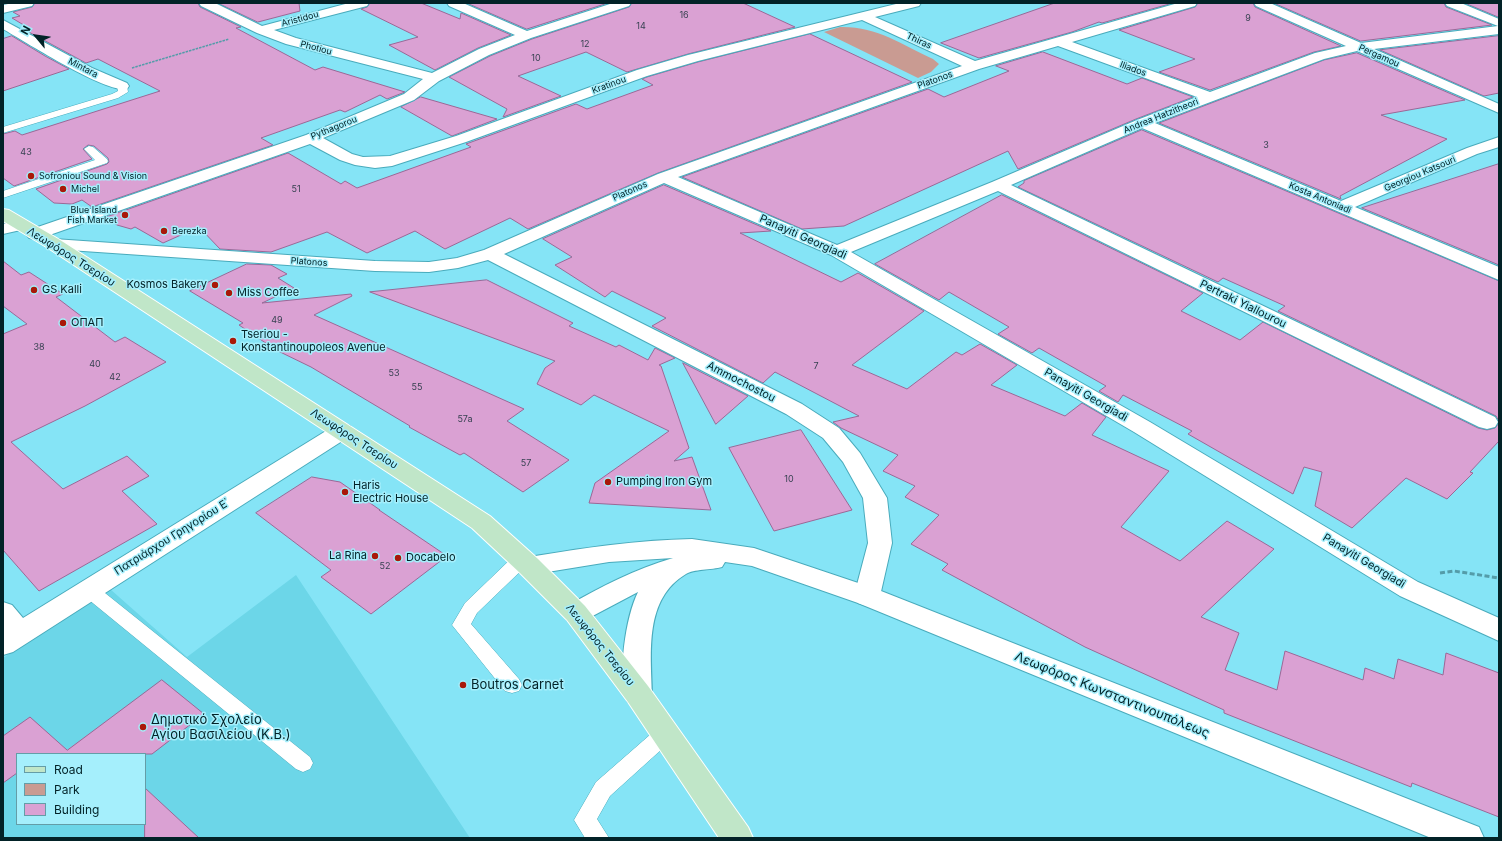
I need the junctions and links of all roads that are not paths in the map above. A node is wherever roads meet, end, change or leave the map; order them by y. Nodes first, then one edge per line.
1 (28, 3) edge
2 (205, 3) edge
3 (363, 3) edge
4 (453, 3) edge
5 (625, 3) edge
6 (915, 3) edge
7 (1191, 3) edge
8 (1260, 3) edge
9 (1451, 3) edge
10 (3, 9) edge
11 (864, 16) junction
12 (1499, 22) edge
13 (3, 24) edge
14 (261, 30) junction
15 (1499, 30) edge
16 (526, 35) junction
17 (1058, 41) junction
18 (1358, 46) junction
19 (974, 66) junction
20 (434, 78) junction
21 (122, 86) joint
22 (1208, 97) junction
23 (1499, 109) edge
24 (1142, 123) junction
25 (3, 130) edge
26 (311, 138) junction
27 (1499, 142) edge
28 (89, 150) dead end
29 (664, 177) junction
30 (998, 185) junction
31 (3, 195) edge
32 (1341, 207) junction
33 (3, 214) edge
34 (11, 227) edge
35 (35, 234) junction
36 (54, 244) junction
37 (837, 251) junction
38 (490, 254) junction
39 (1499, 274) edge
40 (1487, 422) dead end
41 (342, 431) junction
42 (754, 557) junction
43 (526, 562) junction
44 (683, 564) junction
45 (89, 590) junction
46 (867, 596) junction
47 (3, 612) edge
48 (576, 613) junction
49 (1499, 630) edge
50 (12, 638) edge
51 (512, 685) dead end
52 (638, 694) junction
53 (666, 733) junction
54 (303, 763) dead end
55 (598, 838) edge
56 (737, 838) edge
57 (1468, 838) edge

1 - 10 street
2 - 14 street, Photiou
3 - 14 street, Aristidou
4 - 16 street
5 - 16 street, Pythagorou
6 - 11 street, Kratinou
7 - 17 street, Platonos
8 - 18 street, Pergamou
9 - 12 street
11 - 19 street, Thiras
11 - 26 street, Kratinou
13 - 21 street, Mintara
14 - 20 street, Photiou
15 - 18 street, Andrea Hatzitheori
16 - 20 street, Pythagorou
17 - 19 street, Platonos
17 - 22 street, Iliados
18 - 22 street, Andrea Hatzitheori
18 - 23 street, Pergamou
19 - 29 street, Platonos
20 - 26 street, Pythagorou
21 - 25 lane
22 - 24 street, Andrea Hatzitheori
24 - 30 street, Andrea Hatzitheori
24 - 32 street, Kosta Antoniadi
26 - 35 street, Pythagorou
27 - 32 street, Georgiou Katsouri
28 - 31 lane
29 - 37 street, Panayiti Georgiadi
29 - 38 street, Platonos
30 - 37 street, Andrea Hatzitheori
30 - 40 street, Pertraki Yiallourou
32 - 39 street, Kosta Antoniadi
33 - 34 main road, Λεωφόρος Τσερίου
34 - 35 main road, Λεωφόρος Τσερίου
35 - 36 main road, Λεωφόρος Τσερίου
36 - 38 street, Platonos
36 - 41 main road, Λεωφόρος Τσερίου
37 - 49 street, Panayiti Georgiadi
38 - 46 street, Ammochostou
41 - 43 main road, Λεωφόρος Τσερίου
41 - 45 street, Πατριάρχου Γρηγορίου Ε΄
42 - 43 street, Λεωφόρος Κωνσταντινουπόλεως
42 - 44 street, Λεωφόρος Κωνσταντινουπόλεως
42 - 46 street, Λεωφόρος Κωνσταντινουπόλεως
43 - 48 main road, Λεωφόρος Τσερίου
43 - 51 lane
44 - 48 street, Λεωφόρος Κωνσταντινουπόλεως
44 - 52 street, Λεωφόρος Κωνσταντινουπόλεως
45 - 50 street, Πατριάρχου Γρηγορίου Ε΄
45 - 54 lane
46 - 57 street, Λεωφόρος Κωνσταντινουπόλεως
47 - 50 street
48 - 52 main road, Λεωφόρος Τσερίου
52 - 53 main road, Λεωφόρος Τσερίου
53 - 55 lane
53 - 56 main road, Λεωφόρος Τσερίου

